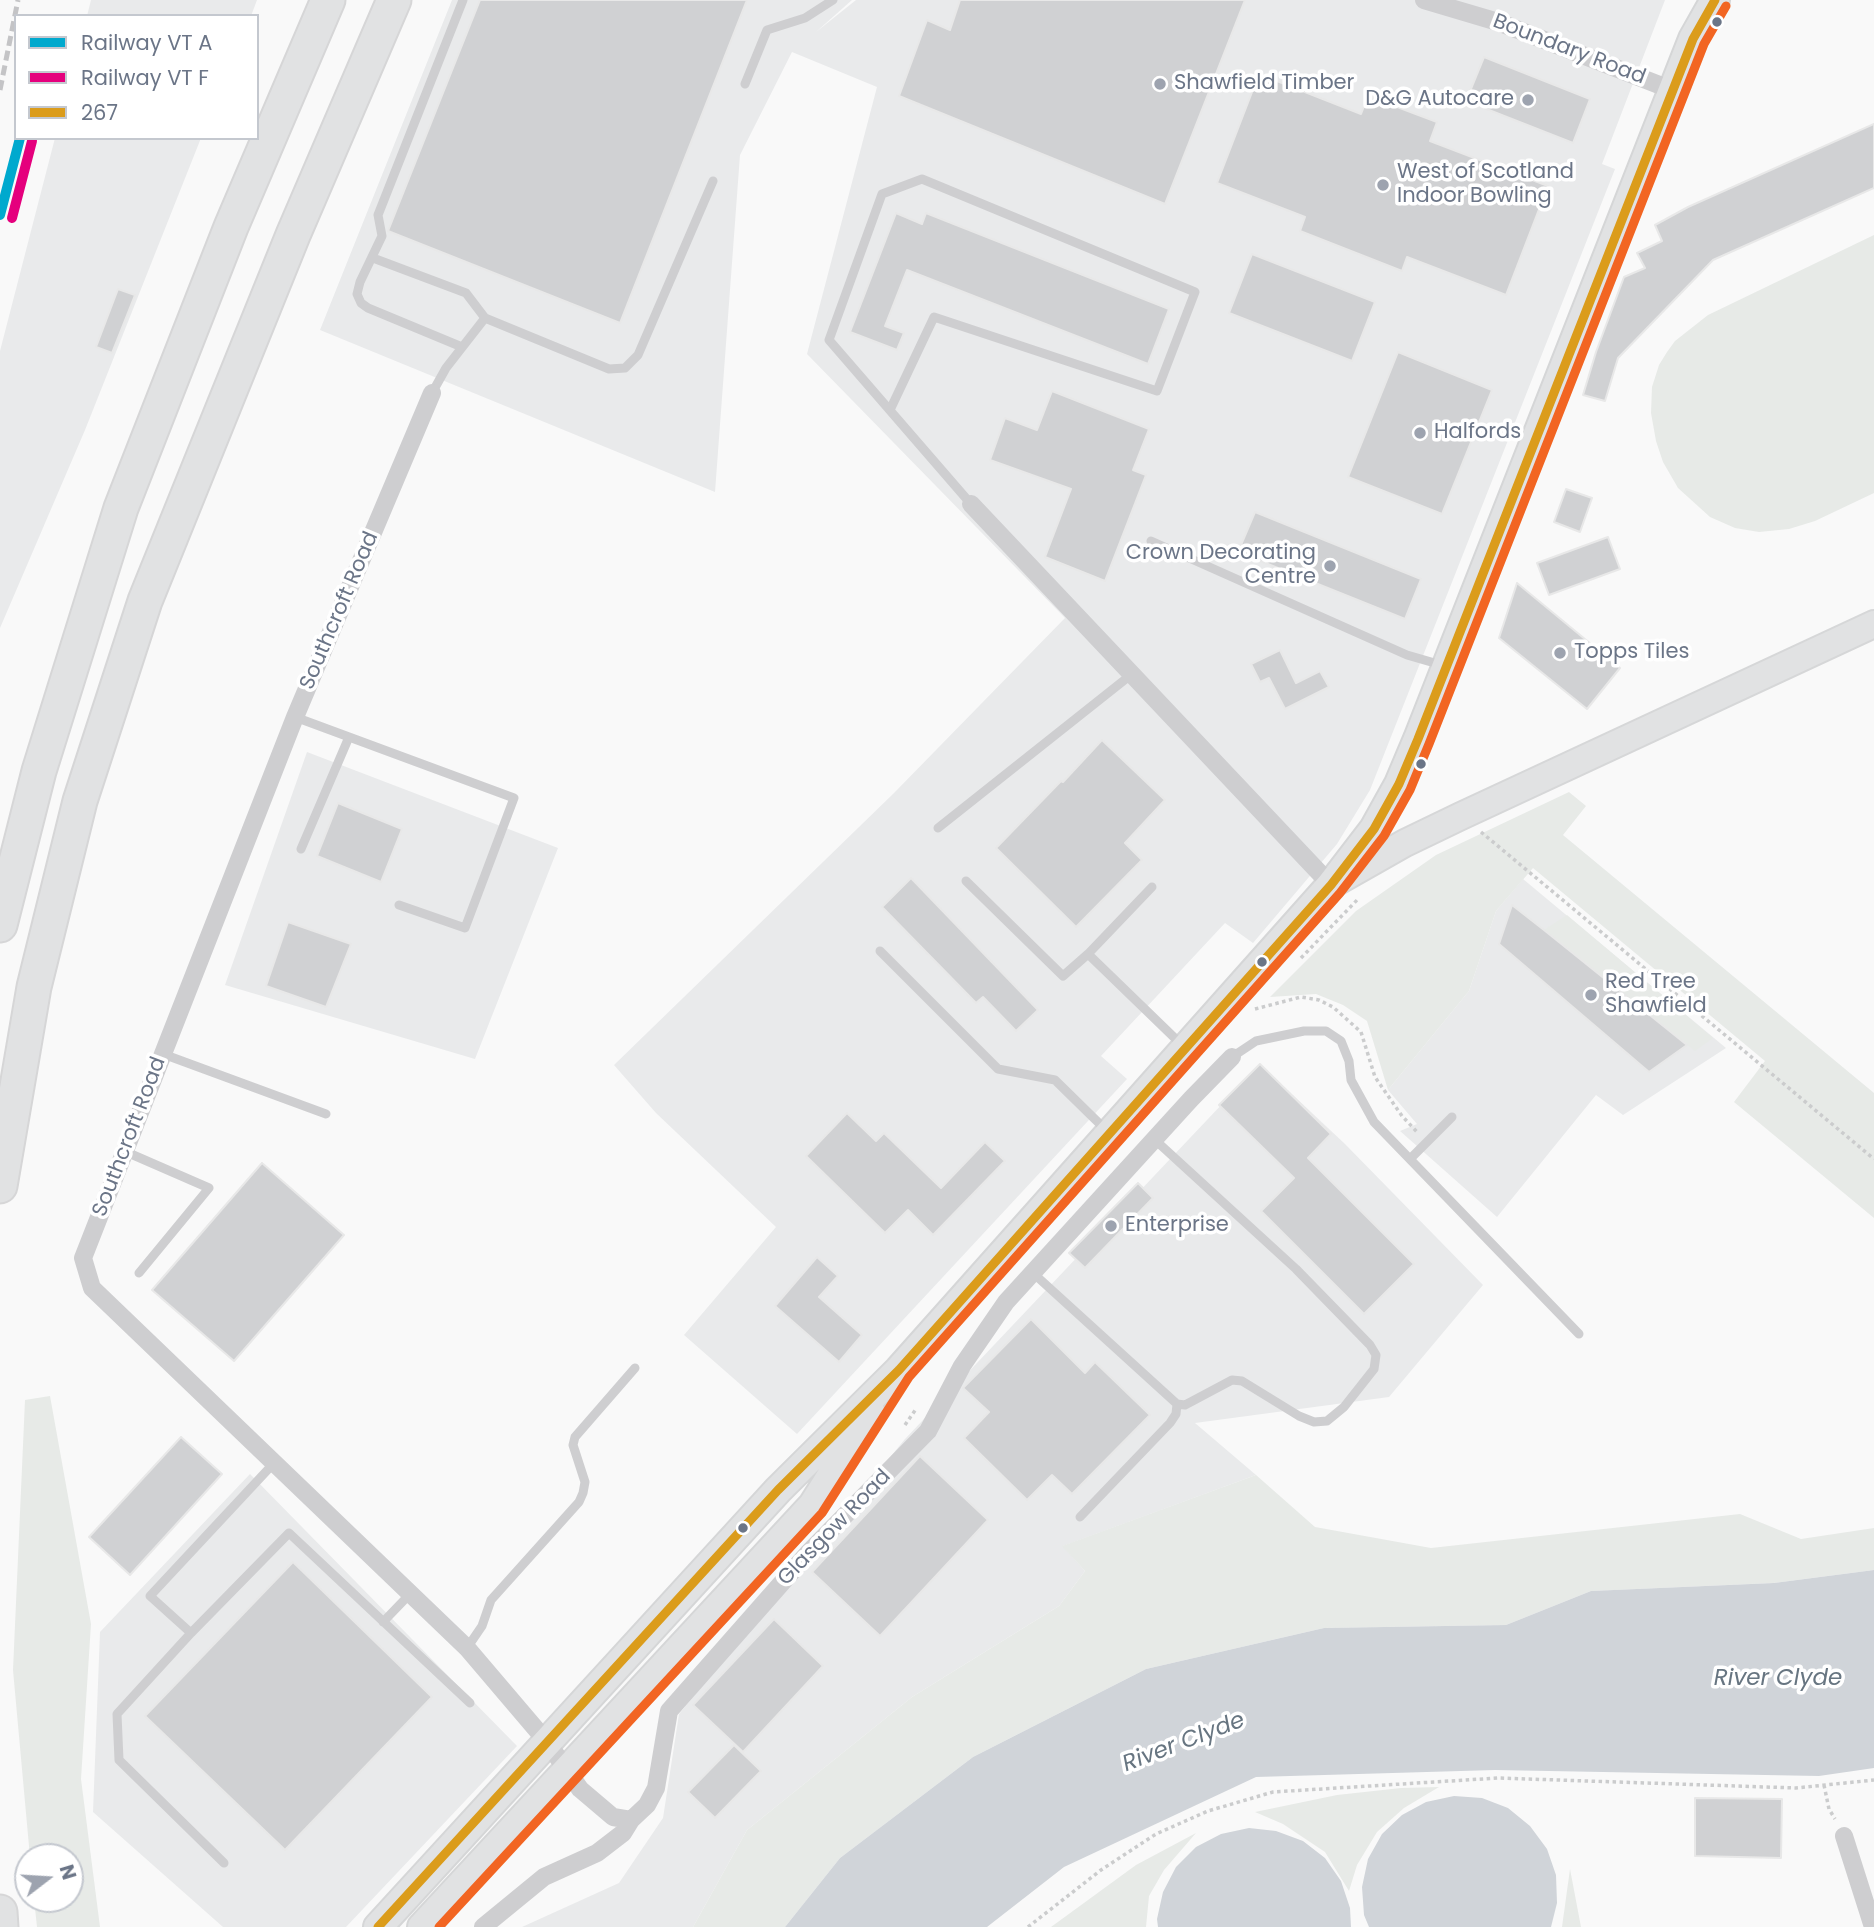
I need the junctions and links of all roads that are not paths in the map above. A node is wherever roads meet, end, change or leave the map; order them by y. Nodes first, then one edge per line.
1 (328, 0) edge
2 (394, 0) edge
3 (463, 0) edge
4 (832, 0) edge
5 (1424, 0) edge
6 (1698, 0) edge
7 (1715, 0) edge
8 (1693, 39) junction
9 (746, 84) dead end
10 (1672, 90) junction
11 (713, 181) dead end
12 (373, 258) junction
13 (485, 318) junction
14 (462, 347) junction
15 (432, 393) joint
16 (890, 410) junction
17 (971, 504) joint
18 (1151, 541) dead end
19 (1874, 624) edge
20 (1446, 666) junction
21 (1132, 674) junction
22 (295, 717) junction
23 (349, 737) junction
24 (938, 828) dead end
25 (301, 849) dead end
26 (966, 881) dead end
27 (1331, 885) junction
28 (1152, 887) dead end
29 (398, 905) dead end
30 (0, 925) edge
31 (880, 951) dead end
32 (1088, 954) junction
33 (1186, 1048) junction
34 (163, 1054) junction
35 (1233, 1057) joint
36 (326, 1114) dead end
37 (1452, 1117) dead end
38 (1110, 1133) junction
39 (1154, 1139) junction
40 (124, 1151) junction
41 (1410, 1159) junction
42 (0, 1186) edge
43 (139, 1273) dead end
44 (1033, 1273) junction
45 (1579, 1334) dead end
46 (635, 1368) dead end
47 (899, 1370) junction
48 (1177, 1404) junction
49 (274, 1463) junction
50 (1080, 1517) dead end
51 (410, 1594) junction
52 (383, 1622) junction
53 (191, 1633) junction
54 (467, 1648) junction
55 (470, 1703) dead end
56 (547, 1742) junction
57 (566, 1770) junction
58 (631, 1820) junction
59 (1844, 1836) road end
60 (224, 1863) dead end
61 (0, 1912) edge
62 (1, 1927) edge
63 (378, 1927) edge
64 (422, 1927) edge
65 (483, 1927) edge
66 (1872, 1927) edge

1 - 30 highway
2 - 42 highway
3 - 12 lane
4 - 9 lane
5 - 10 street, Boundary Road
6 - 8 main road
7 - 8 main road
8 - 10 main road
10 - 20 main road
11 - 13 lane
12 - 13 lane
12 - 14 lane
13 - 14 lane
14 - 15 lane
15 - 22 street, Southcroft Road
16 - 16 lane
16 - 17 lane
17 - 21 street
18 - 20 lane
19 - 27 street, Glasgow Road
20 - 27 main road
21 - 24 lane
21 - 27 street
22 - 23 lane
22 - 34 street, Southcroft Road
23 - 25 lane
23 - 29 lane
26 - 32 lane
27 - 33 main road, Glasgow Road
28 - 32 lane
31 - 38 lane
32 - 33 lane
33 - 38 main road, Glasgow Road
34 - 36 lane
34 - 40 street, Southcroft Road
35 - 39 street, Glasgow Road
35 - 41 lane
37 - 41 lane
38 - 47 main road, Glasgow Road
39 - 44 street, Glasgow Road
39 - 48 lane
40 - 43 lane
40 - 49 street, Southcroft Road
41 - 45 lane
44 - 48 lane
44 - 58 street, Glasgow Road
46 - 54 lane
47 - 56 main road, Glasgow Road
47 - 57 main road, Glasgow Road
48 - 50 lane
49 - 51 street, Southcroft Road
49 - 53 lane
51 - 52 lane
51 - 54 street, Southcroft Road
52 - 53 lane
52 - 55 lane
53 - 60 lane
54 - 56 street, Southcroft Road
56 - 57 street
56 - 63 main road, Glasgow Road
57 - 58 street
57 - 64 main road, Glasgow Road
58 - 65 street, Glasgow Road
59 - 66 street
61 - 62 highway

